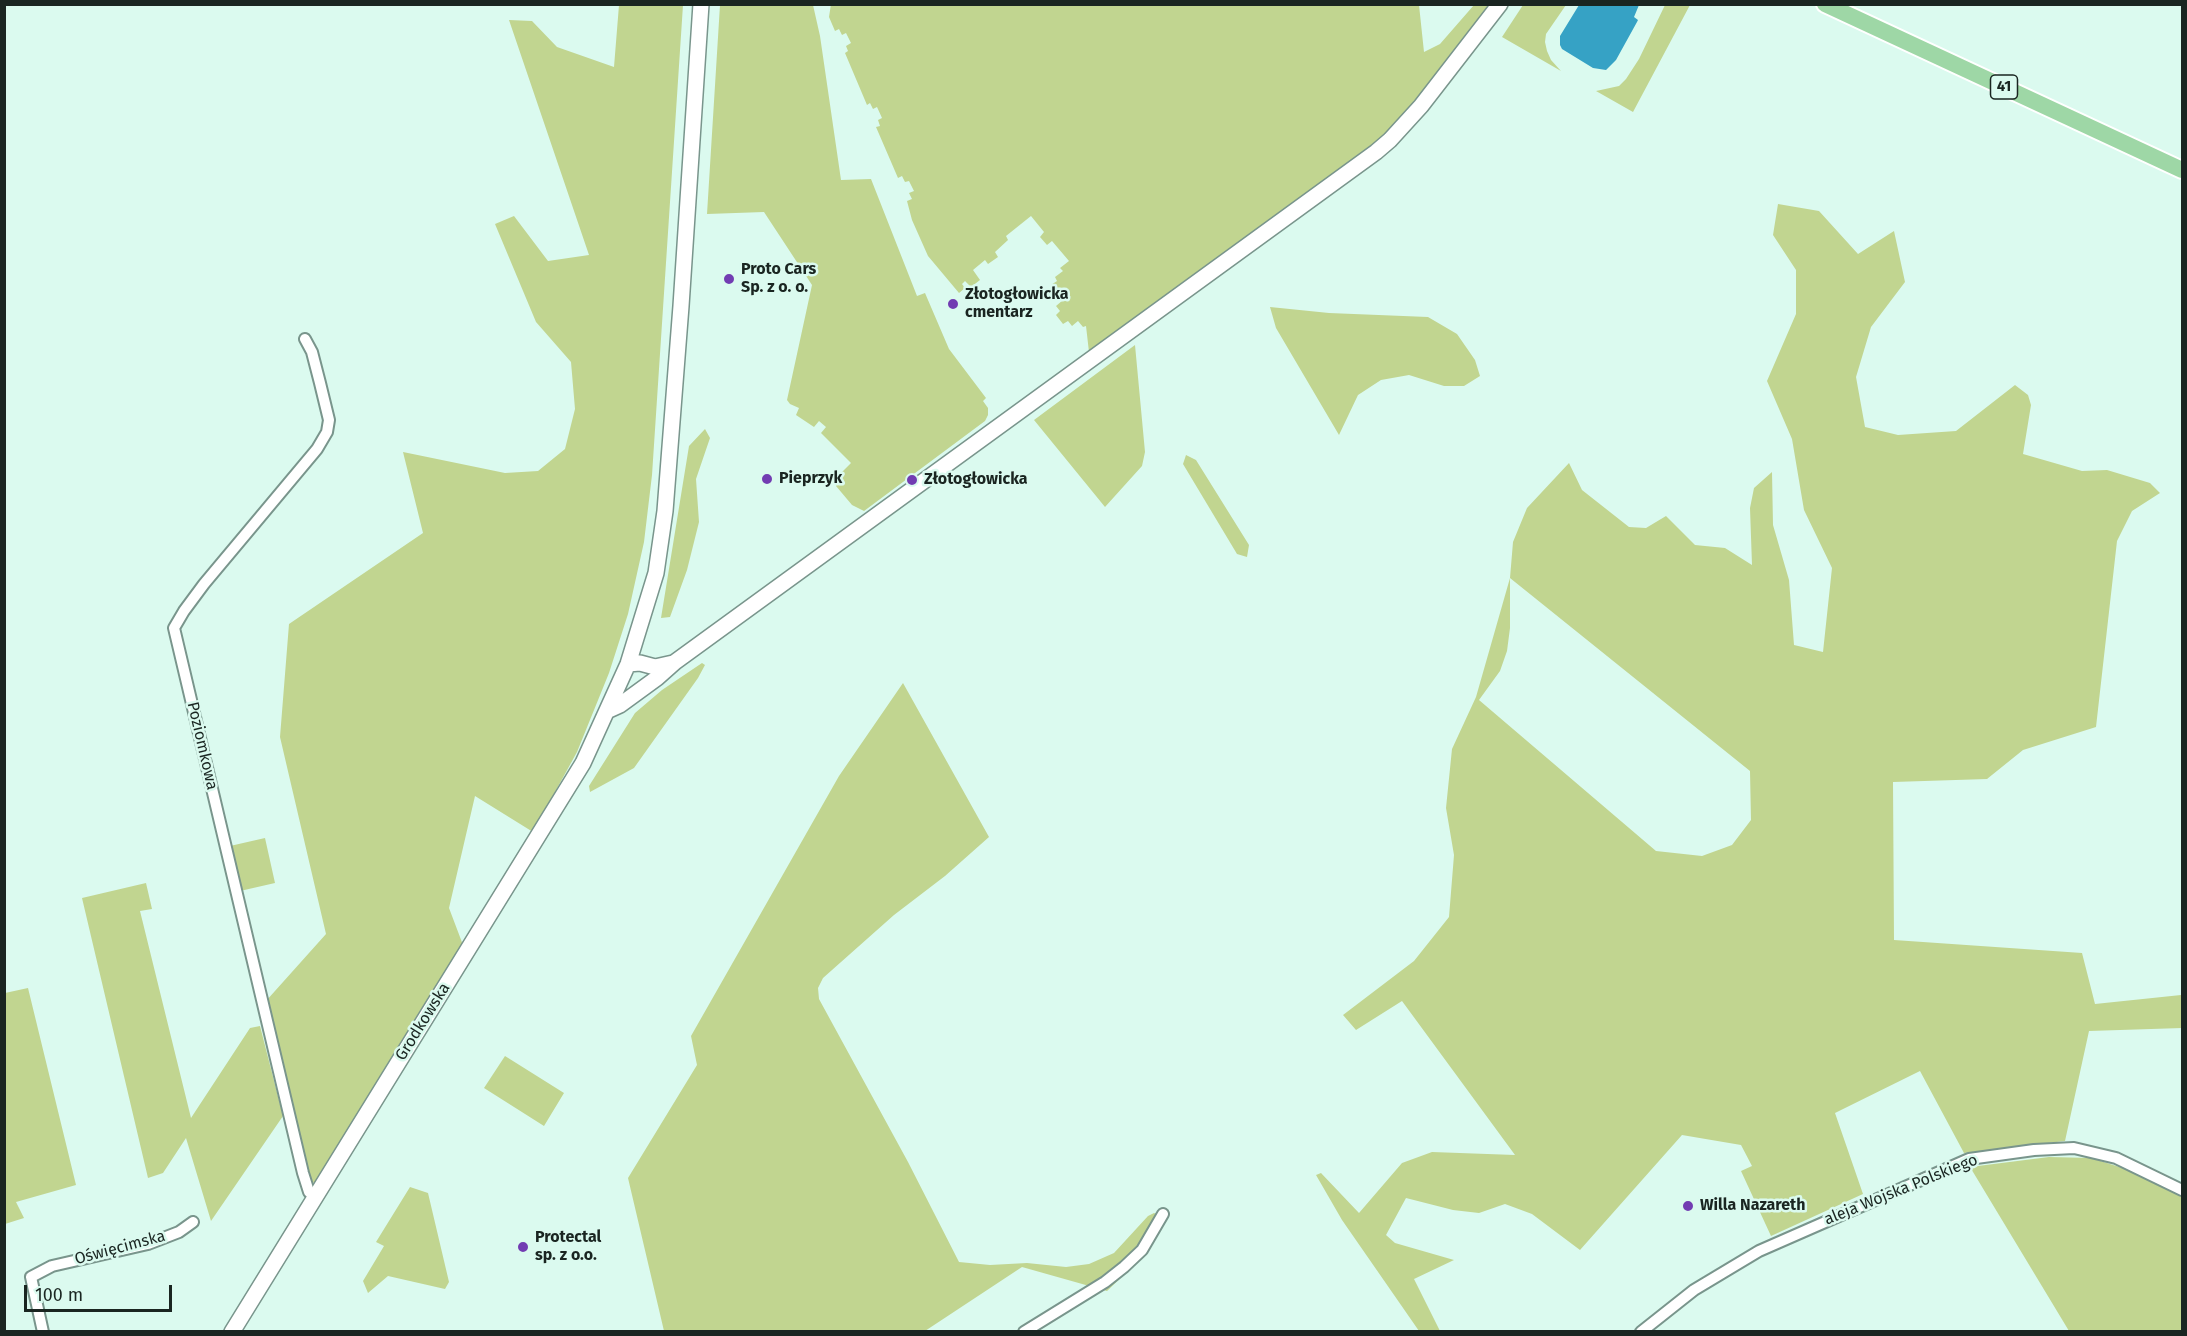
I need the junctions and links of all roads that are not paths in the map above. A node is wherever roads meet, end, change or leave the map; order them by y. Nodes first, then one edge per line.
1 (701, 4) edge
2 (1500, 4) edge
3 (1825, 4) edge
4 (1849, 4) edge
5 (2182, 159) edge
6 (2182, 170) edge
7 (305, 339) dead end
8 (637, 639) junction
9 (675, 662) junction
10 (628, 664) junction
11 (657, 678) junction
12 (609, 710) junction
13 (2182, 1190) edge
14 (315, 1197) junction
15 (1163, 1214) dead end
16 (193, 1222) dead end
17 (43, 1332) edge
18 (232, 1332) edge
19 (1024, 1332) edge
20 (1641, 1332) edge

1 - 8 main road, Grodkowska
2 - 9 main road
3 - 6 main road, 41
4 - 5 main road, 41
7 - 14 street, Poziomkowa
8 - 9 main road
8 - 10 main road, Grodkowska
9 - 10 main road
9 - 11 main road
10 - 11 main road
10 - 12 main road, Grodkowska
11 - 12 main road
12 - 14 main road, Grodkowska
13 - 20 street, aleja Wojska Polskiego
14 - 18 main road, Grodkowska
15 - 19 street
16 - 17 street, Oświęcimska

